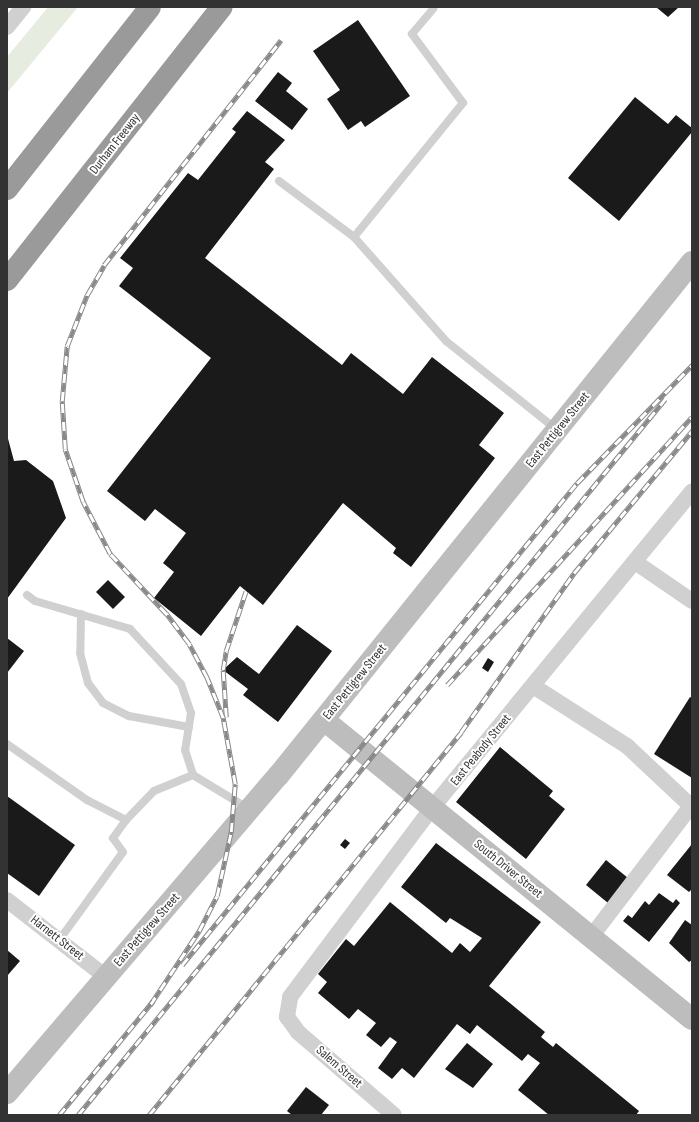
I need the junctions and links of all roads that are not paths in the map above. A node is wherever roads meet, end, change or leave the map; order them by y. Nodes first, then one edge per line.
1 (23, 7) edge
2 (150, 7) edge
3 (222, 7) edge
4 (433, 9) dead end
5 (7, 27) edge
6 (279, 180) dead end
7 (7, 188) edge
8 (354, 237) junction
9 (31, 250) junction
10 (692, 262) edge
11 (7, 280) edge
12 (7, 286) edge
13 (558, 431) junction
14 (692, 491) edge
15 (635, 562) junction
16 (27, 595) dead end
17 (692, 601) edge
18 (81, 614) junction
19 (533, 686) junction
20 (324, 720) junction
21 (189, 727) junction
22 (7, 744) edge
23 (193, 775) junction
24 (432, 808) junction
25 (250, 810) junction
26 (126, 820) junction
27 (7, 900) edge
28 (591, 937) junction
29 (60, 939) junction
30 (106, 977) junction
31 (287, 1017) joint
32 (692, 1019) edge
33 (7, 1093) edge
34 (394, 1115) edge

1 - 5 street
2 - 7 highway
3 - 9 highway, Durham Freeway
4 - 8 lane
6 - 8 lane
8 - 13 lane
9 - 11 highway, Durham Freeway
9 - 12 highway
10 - 13 street, East Pettigrew Street
13 - 20 street, East Pettigrew Street
14 - 15 street, East Peabody Street
15 - 17 street
15 - 19 street, East Peabody Street
16 - 18 lane
18 - 21 lane
18 - 21 lane
19 - 24 street, East Peabody Street
19 - 28 street
20 - 24 street, South Driver Street
20 - 25 street, East Pettigrew Street
21 - 23 lane
22 - 26 lane
23 - 25 lane
23 - 26 lane
24 - 28 street, South Driver Street
24 - 31 street, East Peabody Street
25 - 30 street, East Pettigrew Street
26 - 29 lane
27 - 29 street, Harnett Street
28 - 32 street, South Driver Street
29 - 30 street, Harnett Street
30 - 33 street, East Pettigrew Street
31 - 34 street, Salem Street

